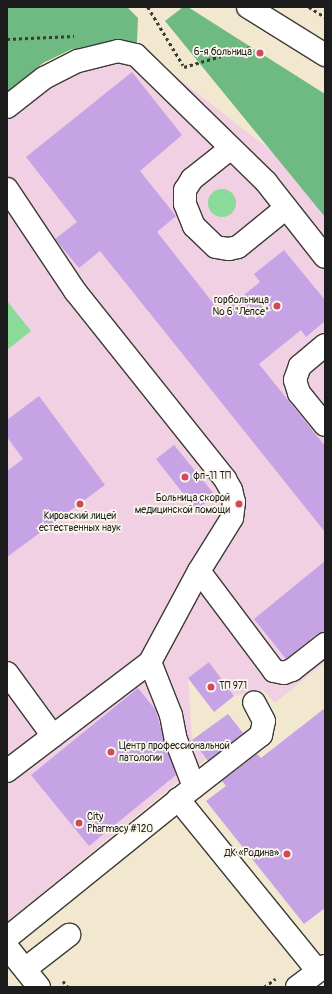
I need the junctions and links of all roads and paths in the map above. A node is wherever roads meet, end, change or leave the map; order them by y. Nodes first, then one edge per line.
1 (148, 7) edge
2 (248, 7) edge
3 (309, 7) edge
4 (325, 17) edge
5 (251, 47) dead end
6 (325, 55) edge
7 (7, 107) edge
8 (231, 148) junction
9 (7, 189) edge
10 (286, 208) junction
11 (325, 257) edge
12 (325, 345) edge
13 (325, 425) edge
14 (199, 571) junction
15 (325, 644) edge
16 (150, 662) junction
17 (7, 673) edge
18 (254, 702) dead end
19 (53, 736) junction
20 (7, 771) edge
21 (186, 793) junction
22 (69, 935) dead end
23 (7, 938) edge
24 (7, 947) edge
25 (322, 968) edge
26 (24, 969) junction
27 (39, 987) edge
28 (297, 987) edge

1 - 5 path
2 - 6 main road
3 - 4 path
7 - 8 main road
8 - 10 main road
8 - 10 main road
9 - 14 main road
10 - 11 main road
12 - 13 main road
14 - 15 main road
14 - 16 main road
16 - 19 main road
16 - 21 main road
17 - 19 main road
18 - 21 main road
19 - 20 main road
21 - 23 main road
21 - 25 main road
22 - 26 main road
24 - 26 main road
25 - 28 main road
26 - 27 main road

